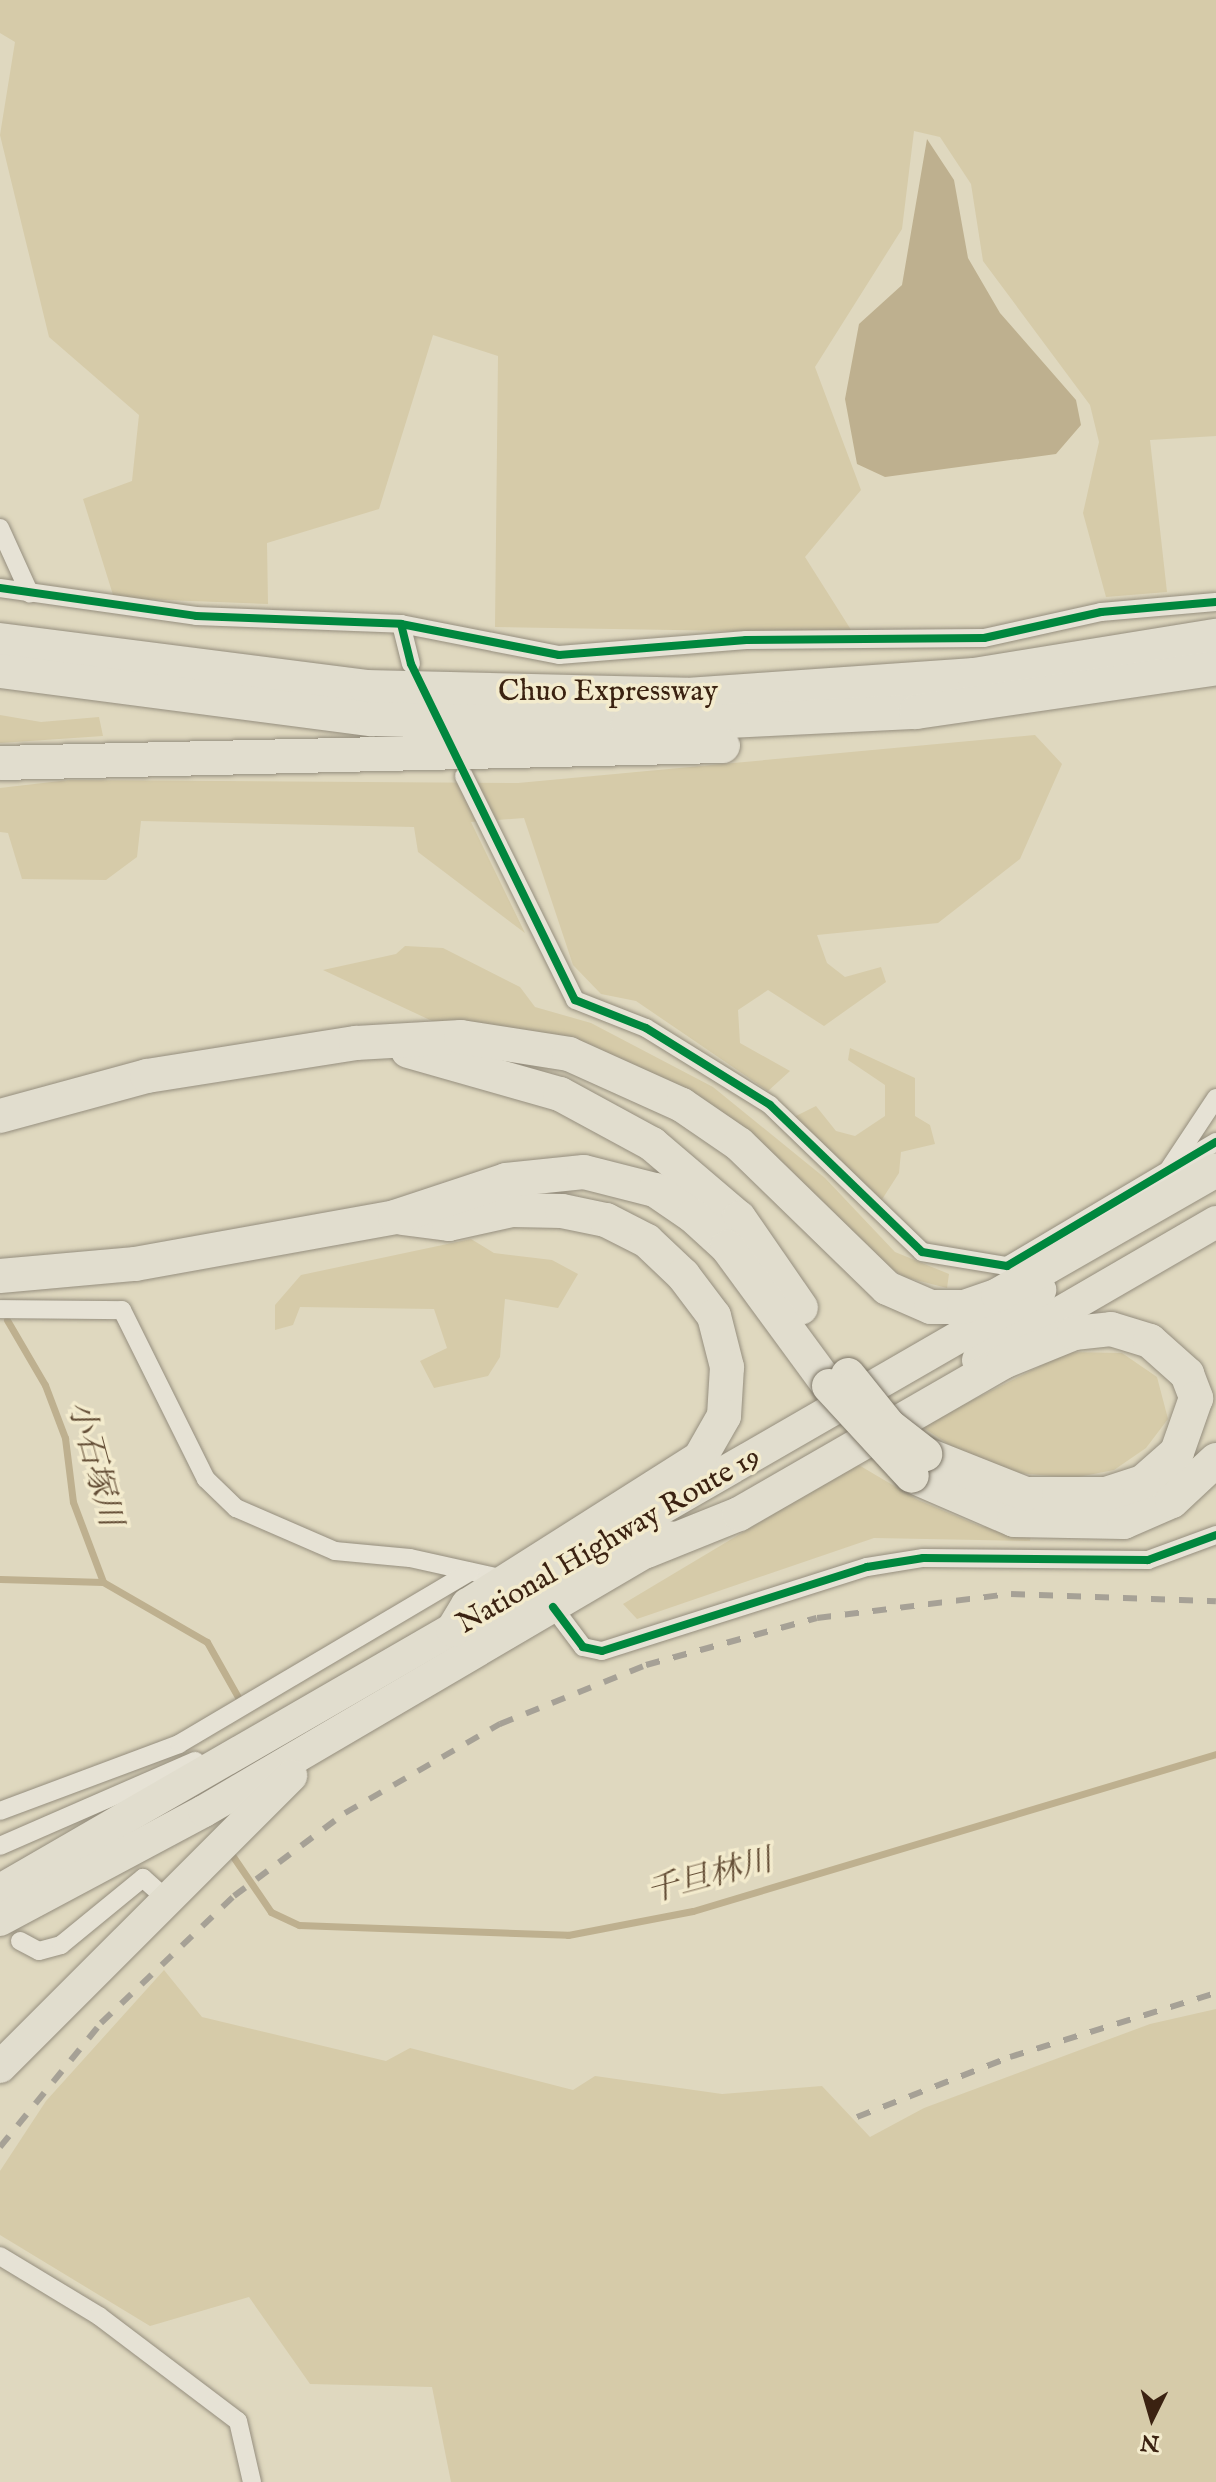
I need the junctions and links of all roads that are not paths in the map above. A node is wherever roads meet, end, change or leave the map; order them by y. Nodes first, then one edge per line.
1 (0, 528) edge
2 (0, 588) edge
3 (30, 594) junction
4 (1216, 602) edge
5 (401, 624) junction
6 (1216, 636) edge
7 (0, 640) edge
8 (411, 664) dead end
9 (1216, 668) edge
10 (0, 671) edge
11 (916, 712) junction
12 (0, 763) edge
13 (464, 776) dead end
14 (356, 1043) junction
15 (1216, 1098) edge
16 (0, 1116) edge
17 (1216, 1142) edge
18 (1216, 1170) edge
19 (1168, 1172) junction
20 (1216, 1186) edge
21 (395, 1217) junction
22 (1216, 1222) edge
23 (0, 1276) edge
24 (0, 1309) edge
25 (838, 1381) junction
26 (1216, 1460) edge
27 (919, 1465) junction
28 (1216, 1535) edge
29 (647, 1551) junction
30 (470, 1572) junction
31 (535, 1589) junction
32 (453, 1630) joint
33 (296, 1722) junction
34 (339, 1730) junction
35 (0, 1811) edge
36 (0, 1846) edge
37 (143, 1877) junction
38 (0, 1890) edge
39 (10, 1930) edge
40 (0, 2067) edge
41 (0, 2256) edge
42 (252, 2482) edge

1 - 3 street
2 - 3 street
3 - 5 street
4 - 5 street
5 - 8 street
6 - 7 highway, Chuo Expressway
9 - 11 highway, Chuo Expressway
10 - 11 highway, Chuo Expressway
11 - 12 highway
13 - 19 street
14 - 16 highway
14 - 18 highway
14 - 25 highway
15 - 19 street
17 - 19 street
20 - 31 highway, National Highway Route 19
21 - 23 highway
21 - 25 highway
21 - 31 highway
22 - 29 highway, National Highway Route 19
24 - 30 street
25 - 27 highway, bridge
26 - 27 highway
27 - 29 highway
28 - 31 street
29 - 31 highway, National Highway Route 19
30 - 31 street
30 - 35 street
31 - 32 highway
31 - 34 highway, National Highway Route 19
32 - 33 highway, National Highway Route 19
33 - 36 street
33 - 38 highway, National Highway Route 19
34 - 37 highway, National Highway Route 19
34 - 37 highway
37 - 39 highway, National Highway Route 19
37 - 39 street
37 - 40 highway
41 - 42 street

